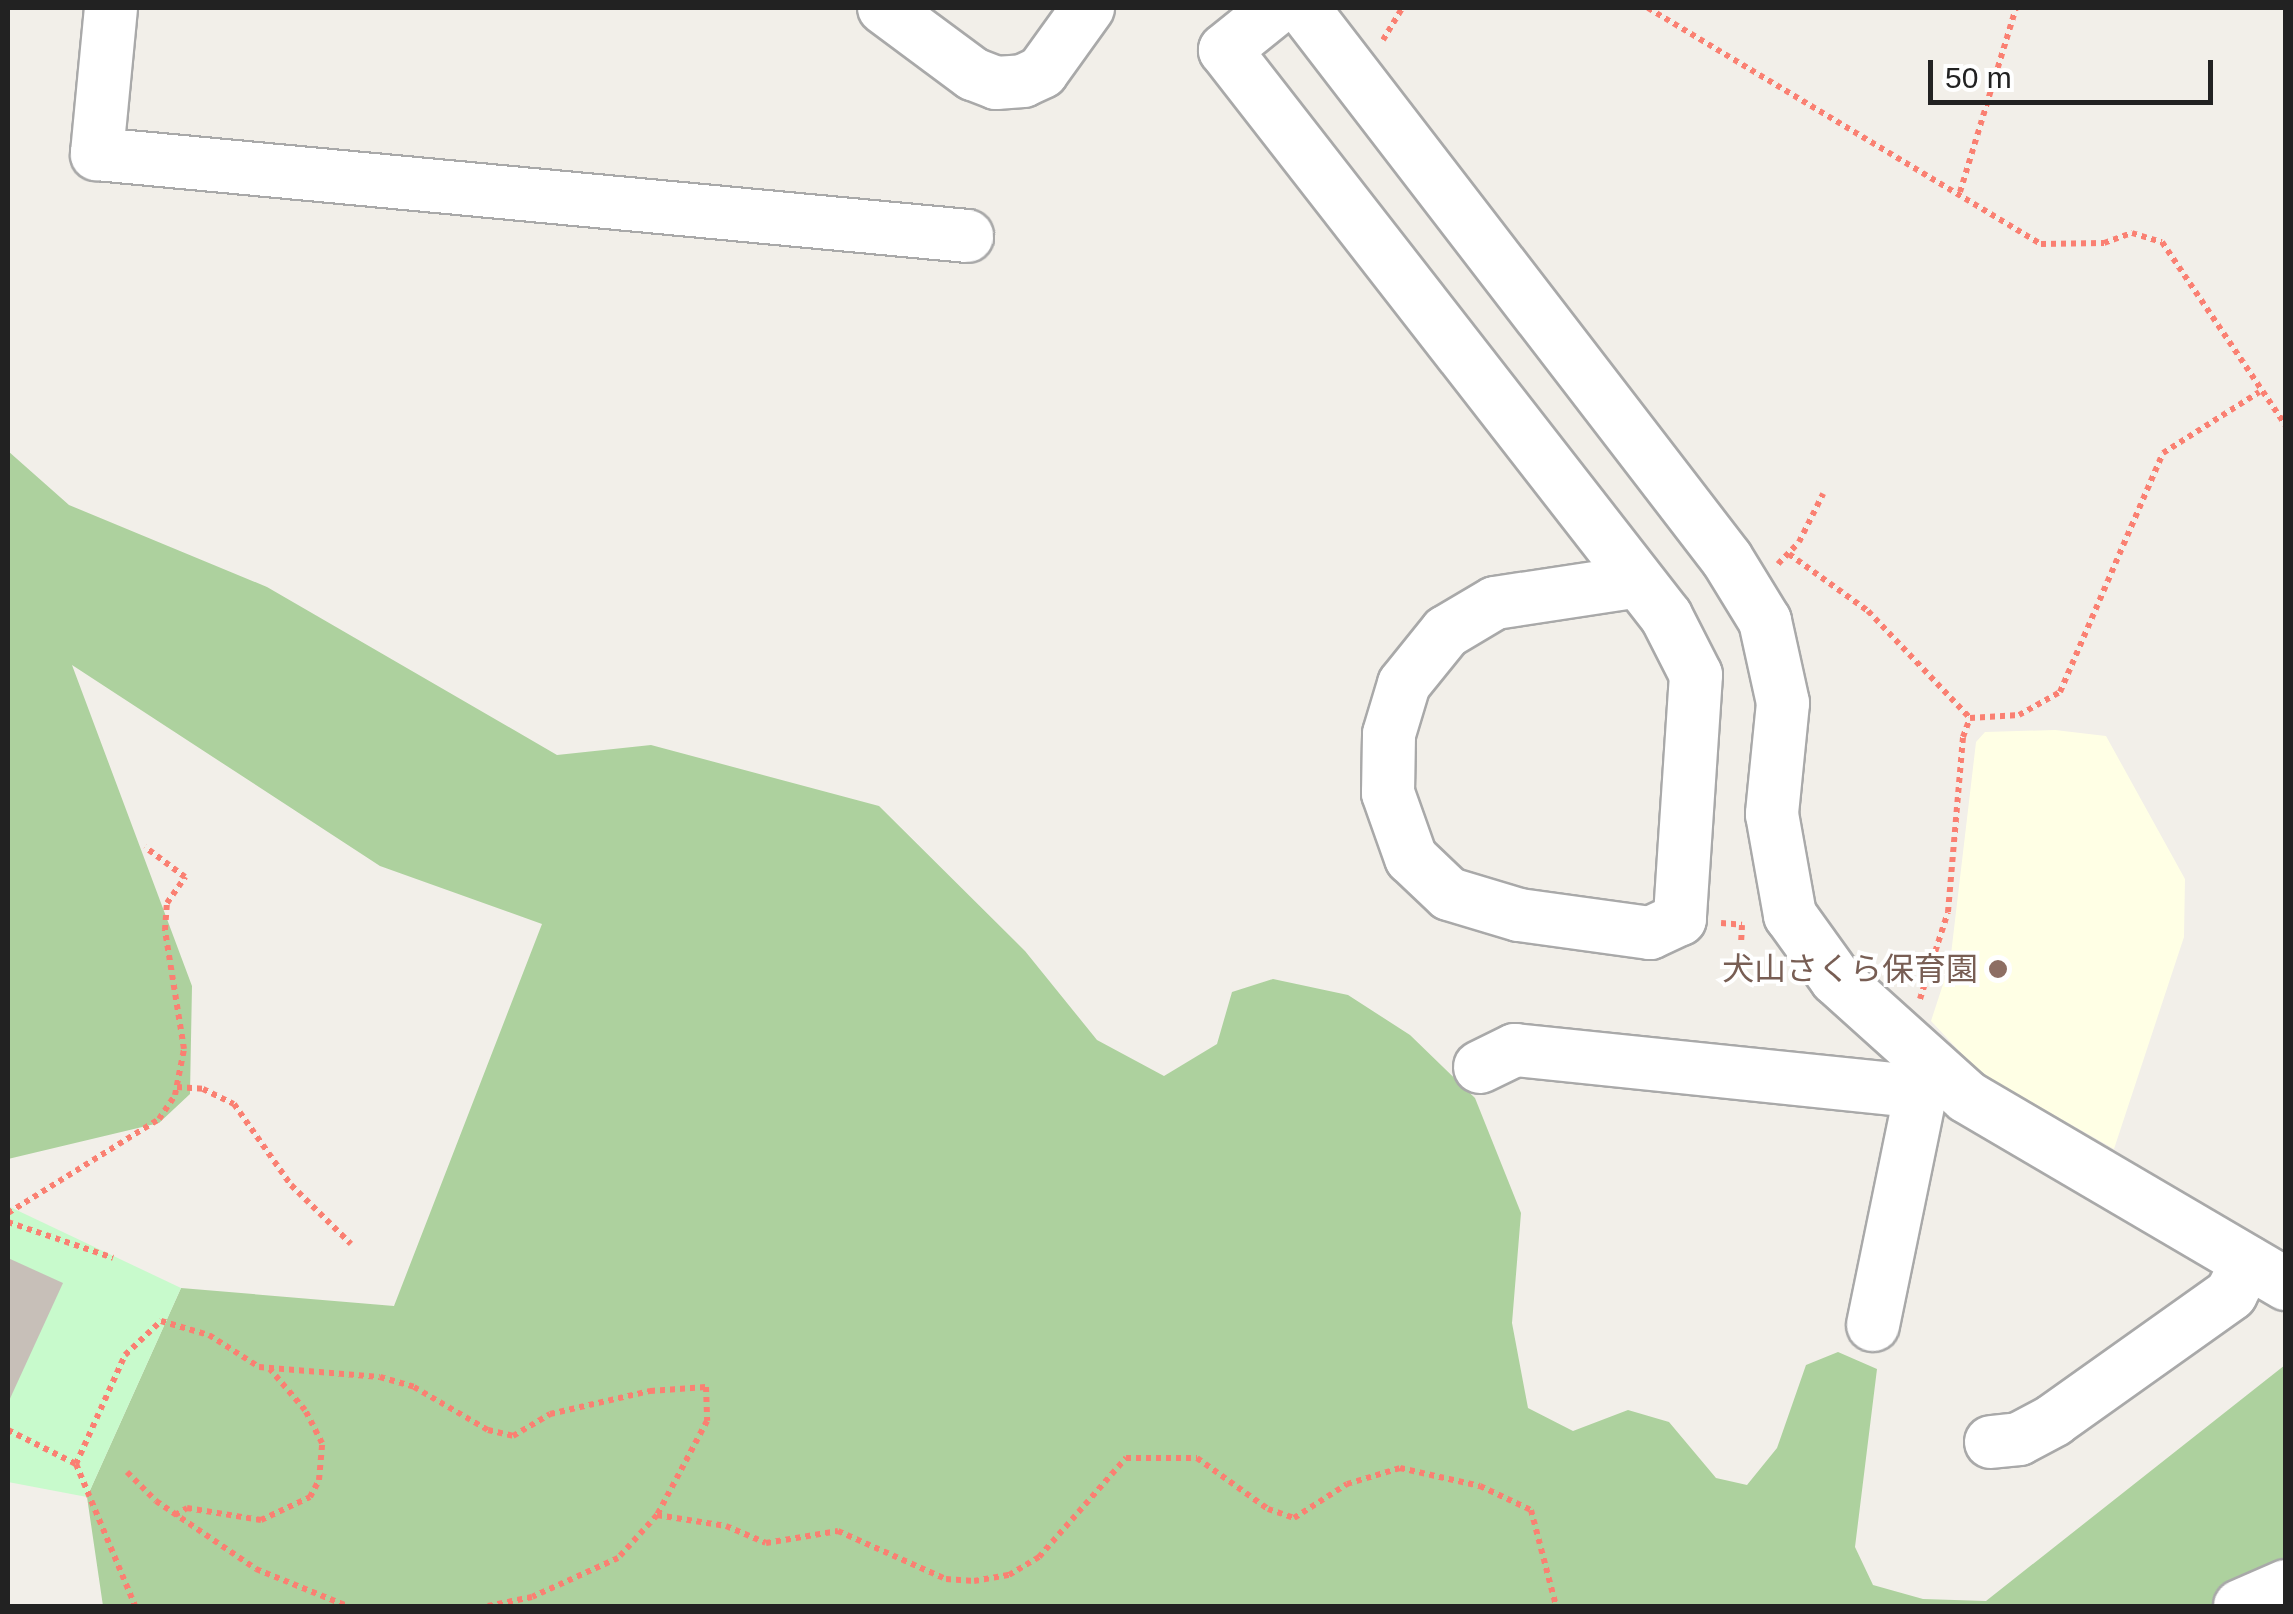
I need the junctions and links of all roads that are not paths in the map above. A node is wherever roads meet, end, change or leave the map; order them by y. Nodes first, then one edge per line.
1 (112, 8) edge
2 (884, 8) edge
3 (1088, 8) edge
4 (1300, 13) edge
5 (967, 236) dead end
6 (1634, 582) junction
7 (1480, 1067) dead end
8 (1929, 1082) junction
9 (2266, 1273) edge
10 (1874, 1324) dead end
11 (1990, 1442) dead end
12 (2286, 1586) edge
13 (2240, 1606) edge

1 - 5 street
2 - 3 street
4 - 6 street
4 - 8 street
6 - 6 street
7 - 8 street
8 - 9 street
8 - 10 street
9 - 11 street
12 - 13 street

